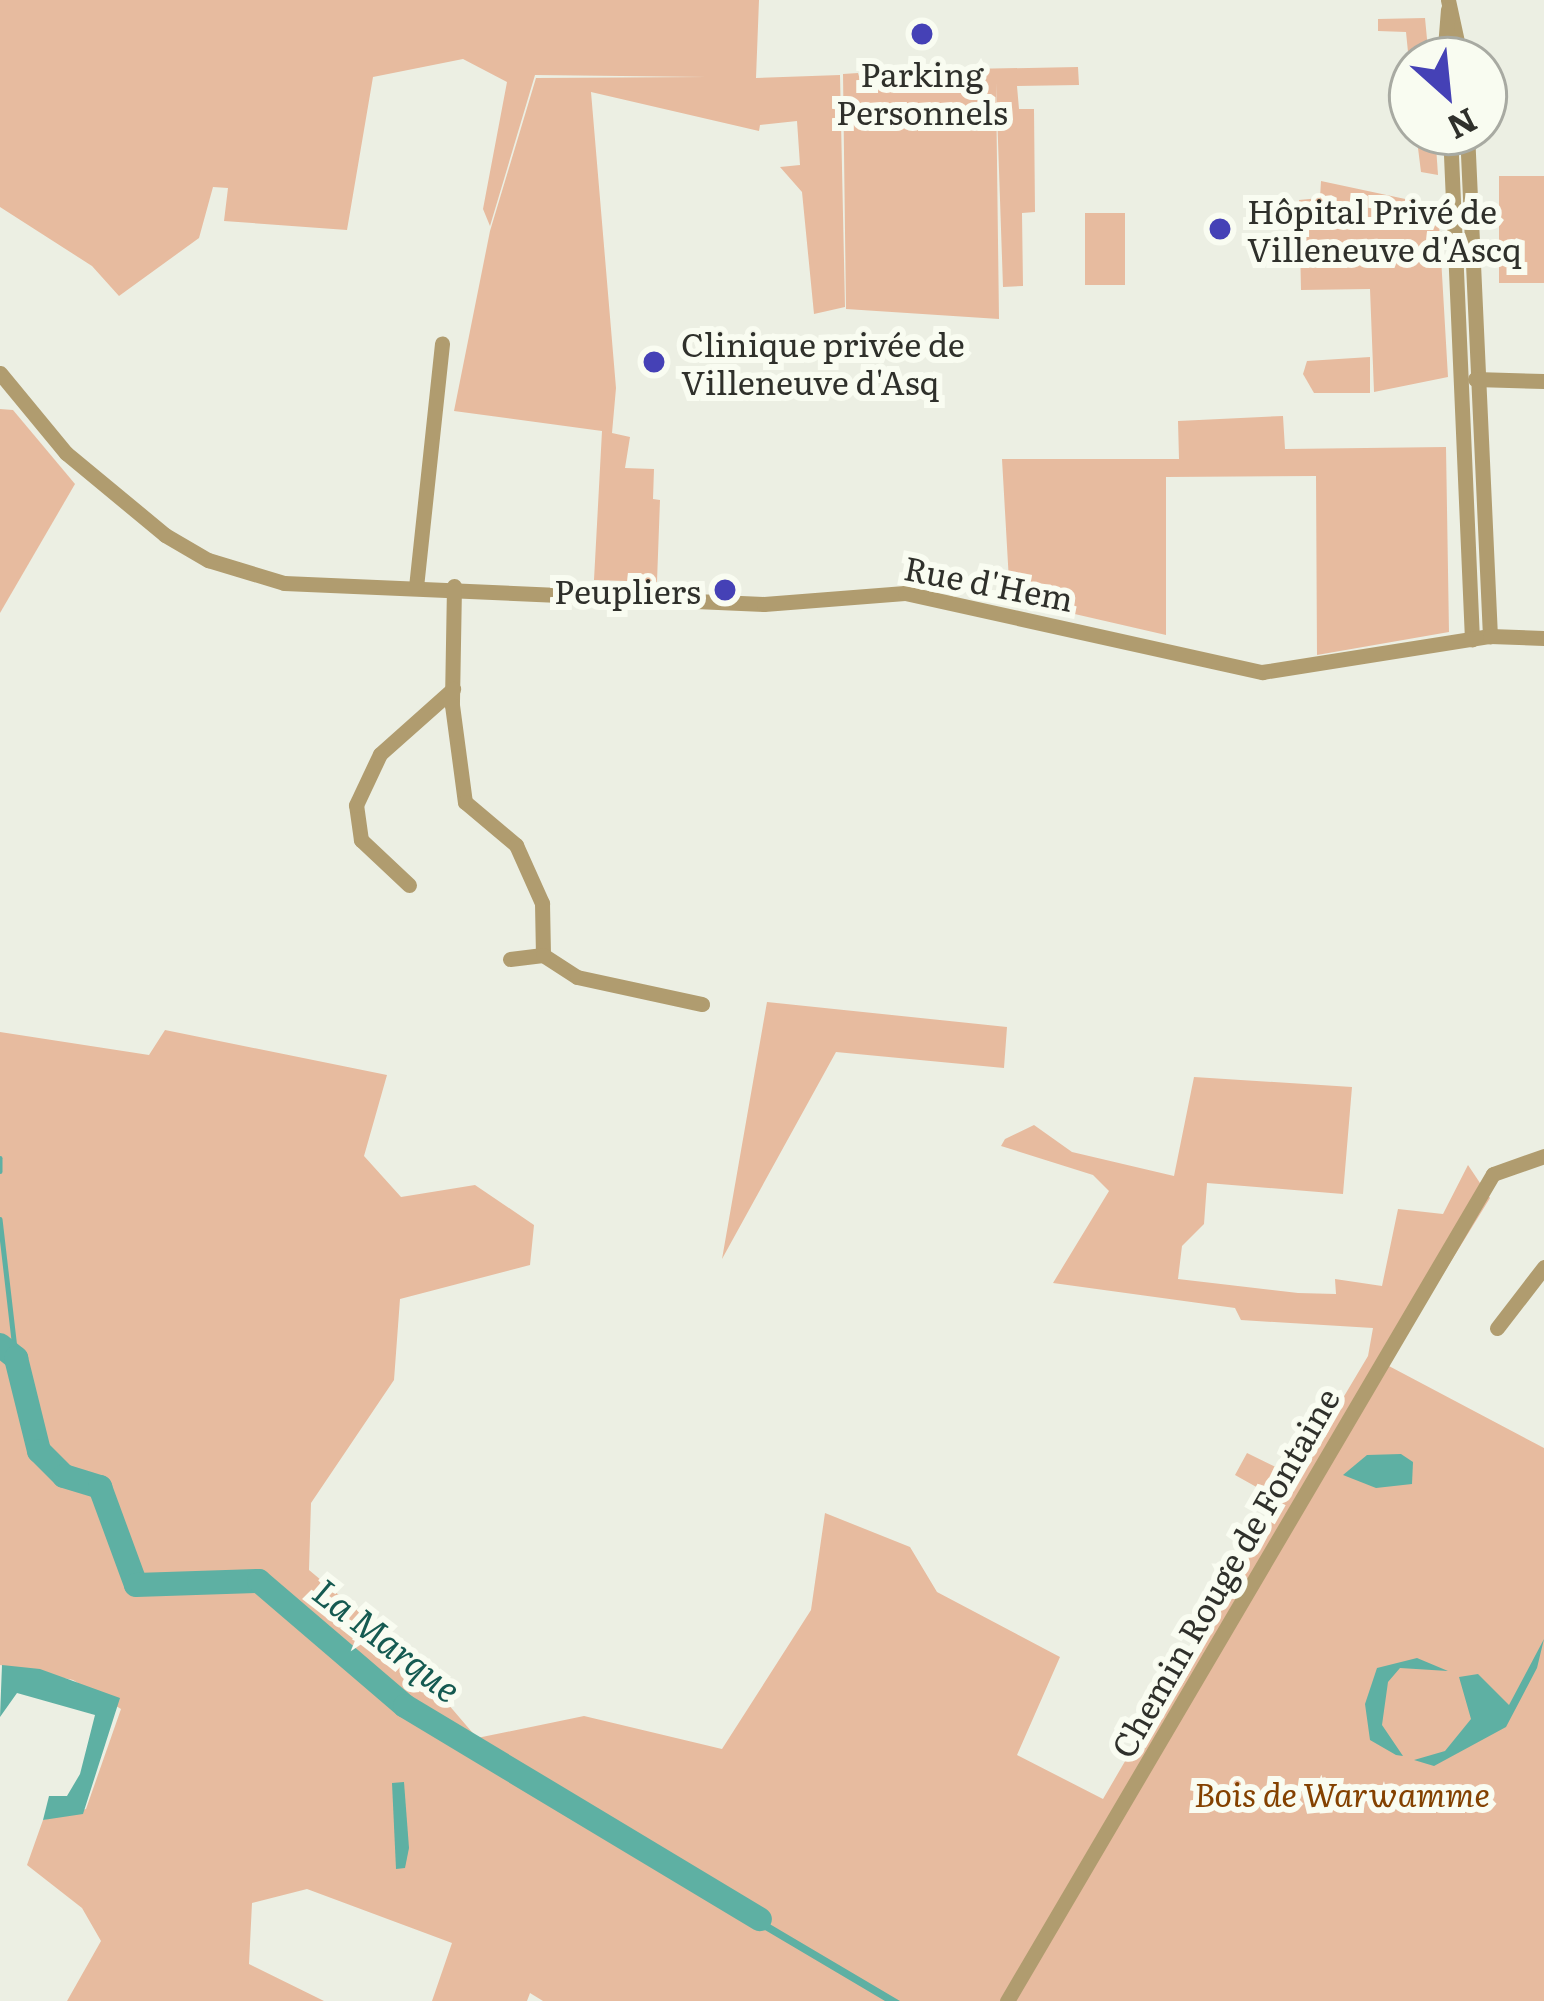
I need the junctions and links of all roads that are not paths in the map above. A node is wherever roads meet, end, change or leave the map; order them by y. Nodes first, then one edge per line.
1 (1448, 3) edge
2 (1446, 36) edge
3 (1456, 36) edge
4 (1452, 156) edge
5 (1468, 156) edge
6 (442, 343) dead end
7 (0, 373) edge
8 (1474, 379) junction
9 (1544, 381) edge
10 (416, 586) junction
11 (454, 586) junction
12 (1490, 636) junction
13 (1544, 638) edge
14 (1472, 640) junction
15 (453, 689) junction
16 (409, 885) dead end
17 (543, 955) junction
18 (510, 959) dead end
19 (702, 1004) dead end
20 (1544, 1156) edge
21 (1544, 1268) edge
22 (1497, 1328) dead end
23 (1006, 2001) edge

1 - 2 street
1 - 3 street
4 - 8 street
5 - 8 street
6 - 10 street
7 - 10 street, Rue d'Hem
8 - 9 street
8 - 12 street
8 - 14 street
10 - 11 street, Rue d'Hem
11 - 14 street, Rue d'Hem
11 - 15 street
12 - 13 street, Rue d'Hem
12 - 14 street, Rue d'Hem
15 - 16 street
15 - 17 street
17 - 18 street
17 - 19 street
20 - 23 street, Chemin Rouge de Fontaine
21 - 22 street

